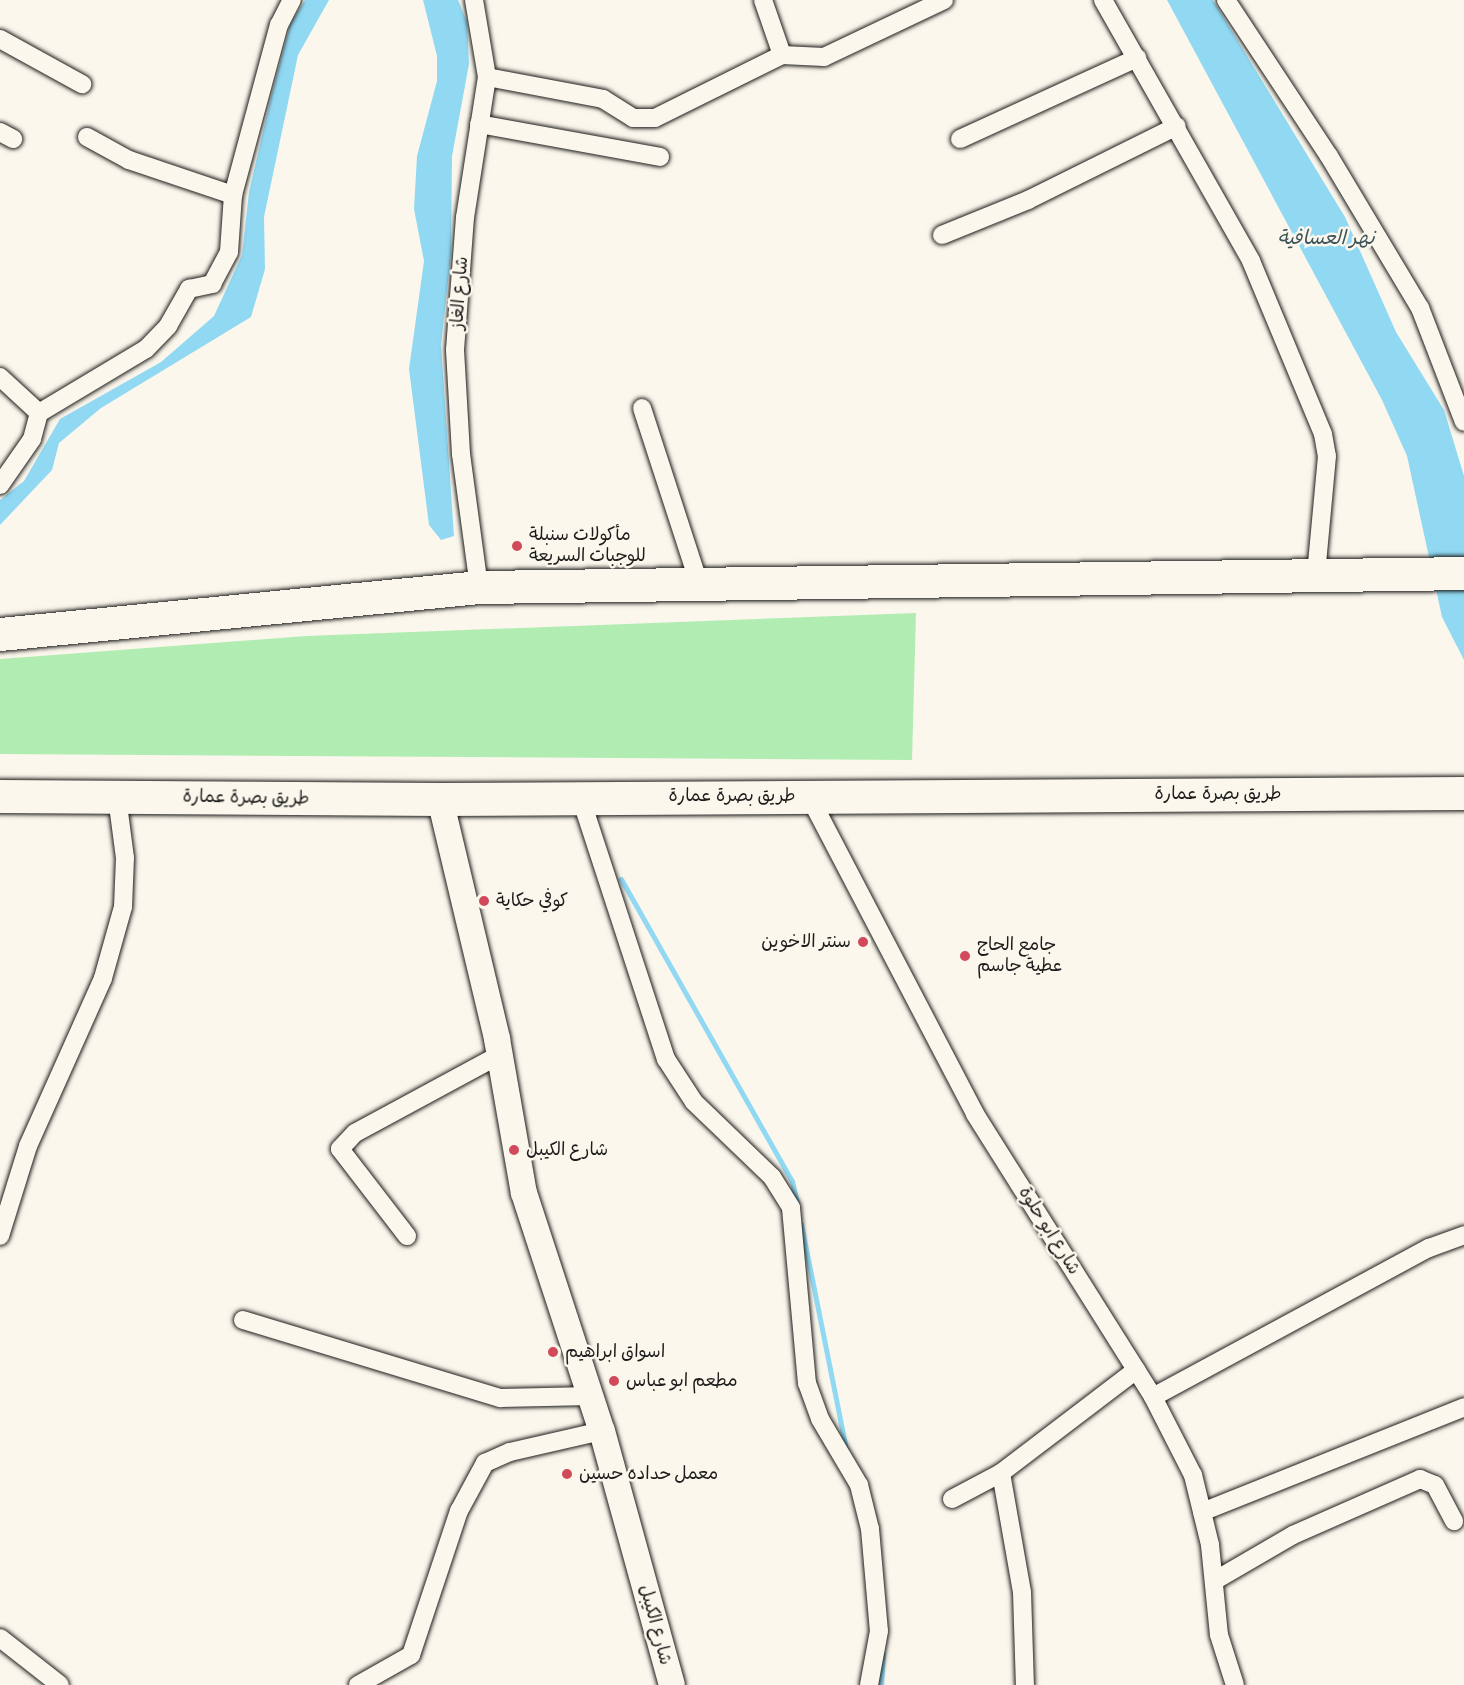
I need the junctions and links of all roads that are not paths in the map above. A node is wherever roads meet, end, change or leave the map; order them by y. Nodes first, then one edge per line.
1 (292, 0) edge
2 (474, 0) edge
3 (763, 0) edge
4 (944, 0) edge
5 (1103, 0) edge
6 (1226, 0) edge
7 (0, 39) edge
8 (782, 55) junction
9 (1137, 58) junction
10 (487, 77) junction
11 (82, 84) dead end
12 (479, 124) junction
13 (1177, 126) junction
14 (87, 137) dead end
15 (960, 139) dead end
16 (660, 158) dead end
17 (232, 195) junction
18 (942, 235) dead end
19 (0, 377) edge
20 (642, 408) dead end
21 (39, 413) junction
22 (1464, 422) edge
23 (0, 485) edge
24 (1464, 573) edge
25 (1316, 574) junction
26 (698, 580) junction
27 (479, 586) junction
28 (0, 634) edge
29 (1464, 793) edge
30 (0, 796) edge
31 (580, 796) junction
32 (808, 796) junction
33 (117, 797) junction
34 (440, 800) junction
35 (499, 1054) junction
36 (1464, 1235) edge
37 (0, 1236) edge
38 (406, 1236) dead end
39 (243, 1320) dead end
40 (1136, 1370) junction
41 (591, 1396) junction
42 (1153, 1397) junction
43 (1464, 1407) edge
44 (602, 1431) junction
45 (1001, 1473) junction
46 (952, 1499) dead end
47 (1202, 1512) junction
48 (1454, 1521) dead end
49 (1214, 1581) junction
50 (0, 1638) edge
51 (60, 1685) edge
52 (358, 1685) edge
53 (672, 1685) edge
54 (869, 1685) edge
55 (1025, 1685) edge
56 (1235, 1685) edge

1 - 17 street
2 - 10 street, شارع الغاز
3 - 8 street
4 - 8 street
5 - 9 street
6 - 22 street
7 - 11 street
8 - 10 street
9 - 13 street
9 - 15 street
10 - 12 street, شارع الغاز
12 - 16 street
12 - 27 street, شارع الغاز
13 - 18 street
13 - 25 street
14 - 17 street
17 - 21 street
19 - 21 street
20 - 26 street
21 - 23 street
24 - 25 highway
25 - 26 highway
26 - 27 highway
27 - 28 highway
29 - 32 highway, طريق بصرة عمارة
30 - 33 highway, طريق بصرة عمارة
31 - 32 highway, طريق بصرة عمارة
31 - 34 highway, طريق بصرة عمارة
31 - 54 street
32 - 40 street, شارع ابو حلوة
33 - 34 highway, طريق بصرة عمارة
33 - 37 street
34 - 35 street, شارع الكيبل
35 - 38 street
35 - 41 street, شارع الكيبل
36 - 42 street
39 - 41 street
40 - 42 street, شارع ابو حلوة
40 - 45 street
41 - 44 street, شارع الكيبل
42 - 47 street, شارع ابو حلوة
43 - 47 street
44 - 52 street
44 - 53 street, شارع الكيبل
45 - 46 street
45 - 55 street
47 - 49 street, شارع ابو حلوة
48 - 49 street
49 - 56 street, شارع ابو حلوة
50 - 51 street

